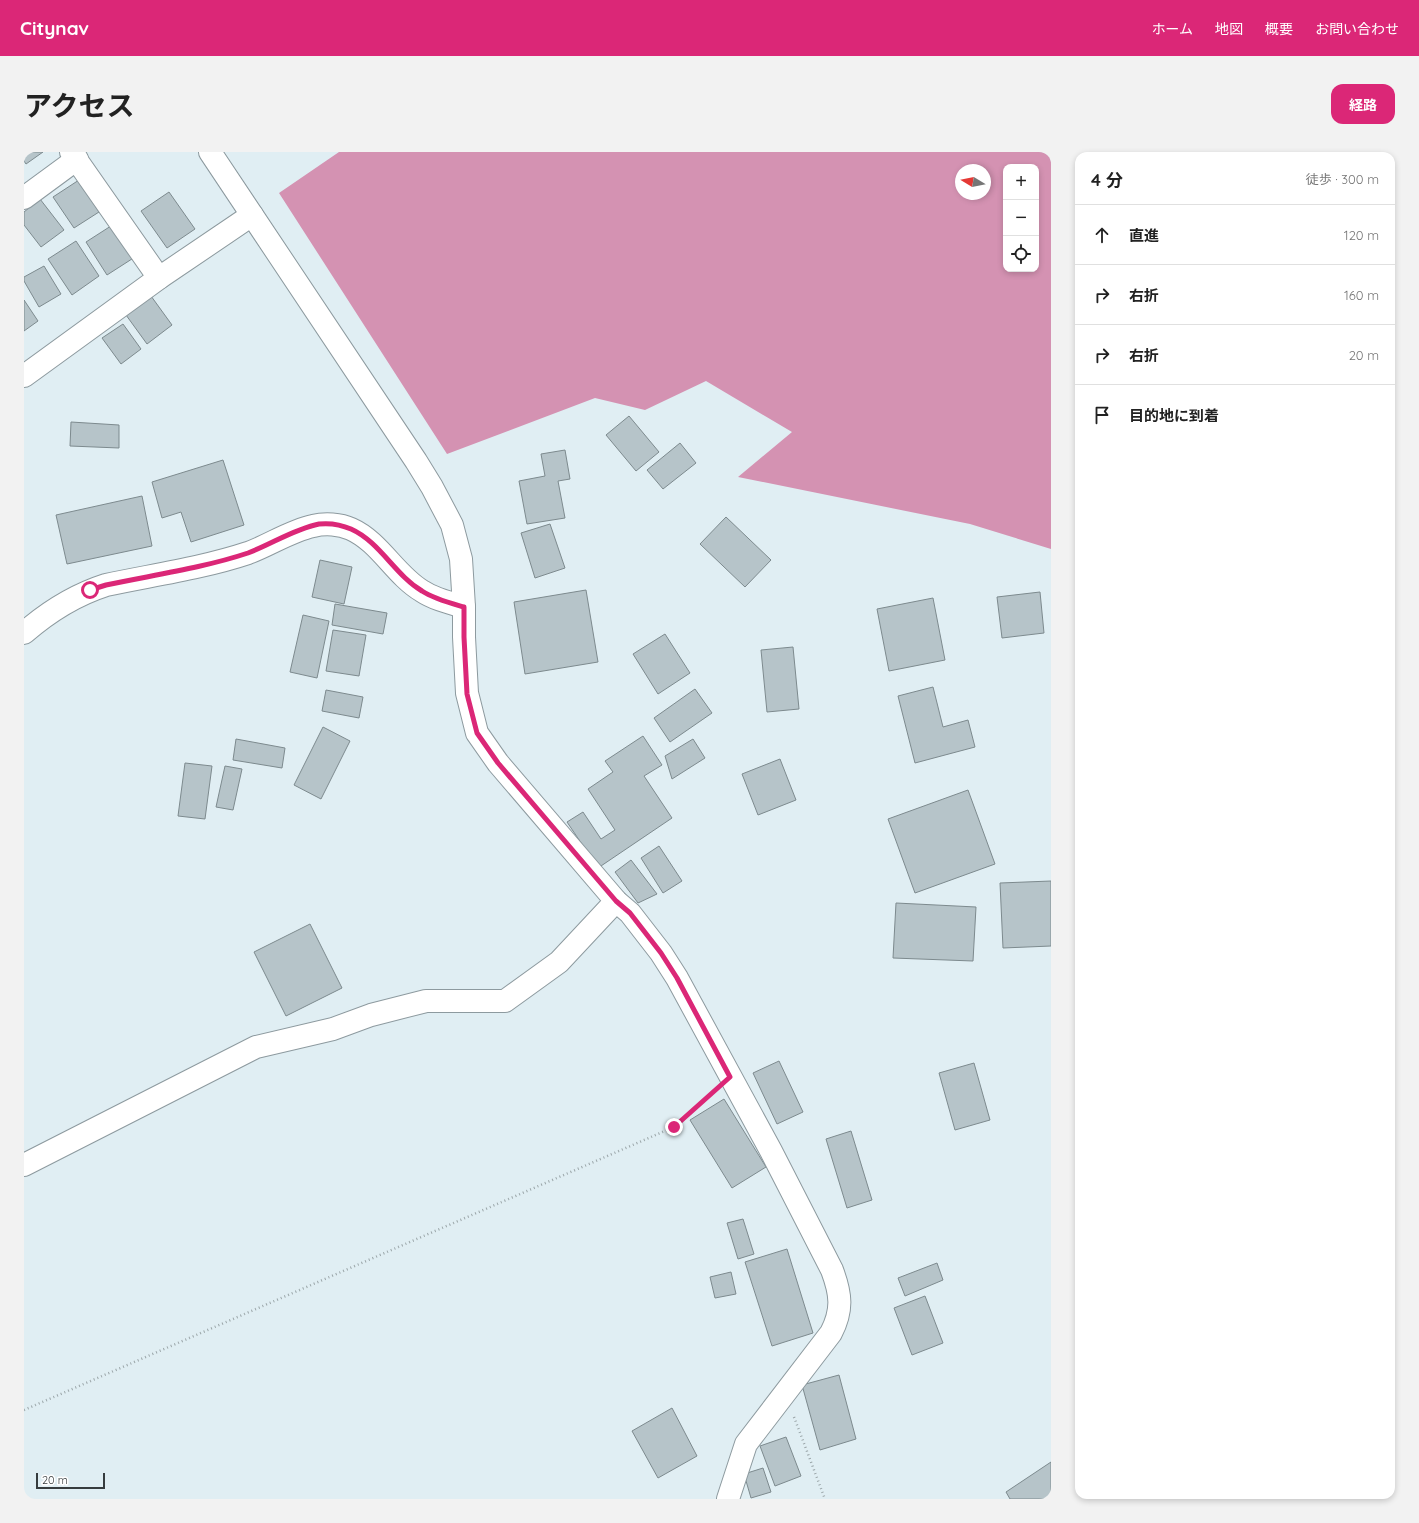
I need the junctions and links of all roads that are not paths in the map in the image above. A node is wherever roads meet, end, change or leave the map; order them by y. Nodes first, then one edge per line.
1 (210, 152) edge
2 (74, 156) edge
3 (24, 198) edge
4 (252, 215) junction
5 (159, 278) junction
6 (24, 376) edge
7 (464, 607) junction
8 (24, 633) edge
9 (616, 901) junction
10 (24, 1165) edge
11 (728, 1499) edge

1 - 4 street
2 - 3 street
2 - 5 street
4 - 5 street
4 - 7 street
5 - 6 street
7 - 8 street
7 - 9 street
9 - 10 street
9 - 11 street

